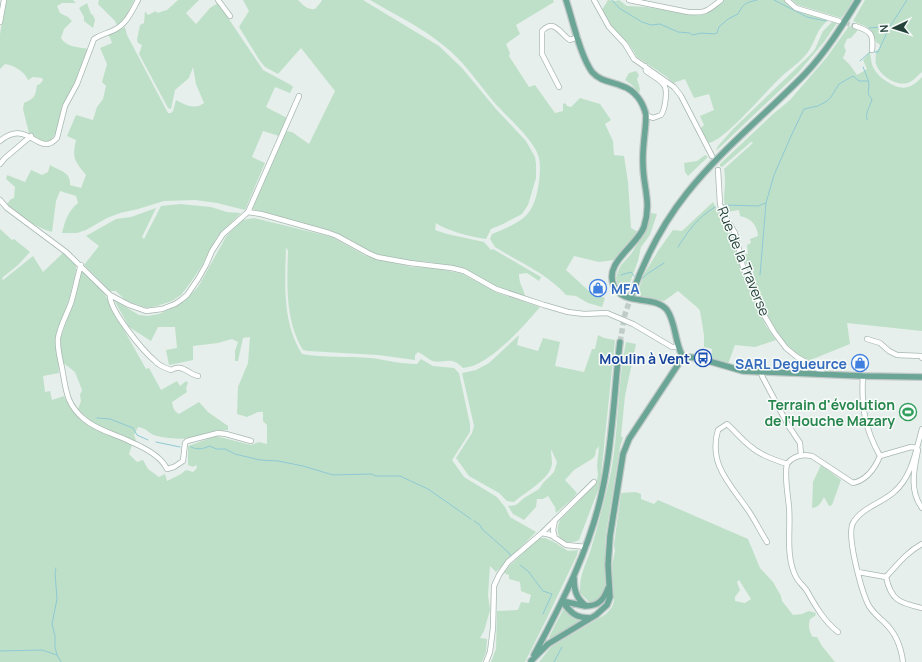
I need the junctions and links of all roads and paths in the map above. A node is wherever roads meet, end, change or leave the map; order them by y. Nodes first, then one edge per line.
1 (4, 0) edge
2 (138, 0) edge
3 (218, 0) edge
4 (566, 0) edge
5 (594, 0) edge
6 (629, 0) edge
7 (721, 0) edge
8 (787, 0) edge
9 (858, 0) edge
10 (230, 16) dead end
11 (839, 21) tunnel mouth
12 (0, 22) edge
13 (855, 26) tunnel mouth
14 (578, 36) junction
15 (872, 50) dead end
16 (645, 66) junction
17 (560, 87) dead end
18 (299, 96) dead end
19 (646, 115) junction
20 (31, 136) junction
21 (0, 141) edge
22 (712, 156) dead end
23 (0, 164) edge
24 (718, 170) dead end
25 (0, 200) edge
26 (248, 212) junction
27 (81, 265) junction
28 (632, 294) tunnel mouth
29 (110, 295) junction
30 (866, 339) dead end
31 (620, 342) tunnel mouth
32 (678, 347) junction
33 (682, 353) junction
34 (687, 357) junction
35 (922, 358) edge
36 (681, 360) junction
37 (761, 372) junction
38 (823, 374) junction
39 (198, 376) dead end
40 (863, 376) junction
41 (922, 377) edge
42 (922, 429) edge
43 (250, 441) dead end
44 (917, 448) junction
45 (801, 455) junction
46 (880, 456) junction
47 (787, 464) junction
48 (594, 482) dead end
49 (922, 508) edge
50 (555, 520) junction
51 (542, 533) junction
52 (555, 538) junction
53 (766, 542) dead end
54 (922, 544) edge
55 (586, 547) junction
56 (858, 572) junction
57 (574, 577) junction
58 (886, 577) junction
59 (609, 582) junction
60 (562, 601) junction
61 (586, 606) junction
62 (922, 608) edge
63 (592, 618) junction
64 (838, 632) dead end
65 (486, 662) edge
66 (531, 662) edge
67 (902, 662) edge

1 - 12 street
2 - 20 street
3 - 10 street
4 - 14 main road
5 - 16 street
6 - 7 street
8 - 11 street
9 - 28 main road
13 - 15 street
14 - 17 street
14 - 19 main road
16 - 19 street
16 - 22 street
18 - 26 street
19 - 32 main road
20 - 21 street
20 - 23 street
24 - 38 street, Rue de la Traverse
25 - 27 street
26 - 29 street
26 - 32 street
27 - 29 street
27 - 43 street
29 - 39 street
30 - 35 street
31 - 55 main road
32 - 33 main road
33 - 34 main road
33 - 36 main road
34 - 36 main road
34 - 37 main road
36 - 59 main road
37 - 38 main road
37 - 45 street
38 - 40 main road
40 - 41 main road
40 - 46 street
42 - 44 street
44 - 46 street
44 - 49 street
44 - 56 street
45 - 46 street
45 - 47 street
47 - 53 street
47 - 64 street
48 - 50 street
50 - 51 street
50 - 52 street
51 - 52 street
51 - 65 street
52 - 55 street
54 - 58 street
55 - 57 main road
56 - 58 street
56 - 67 street
57 - 60 main road
57 - 61 main road
58 - 62 street
59 - 61 main road
59 - 63 main road
60 - 61 main road
60 - 63 main road
60 - 66 main road
63 - 66 main road

